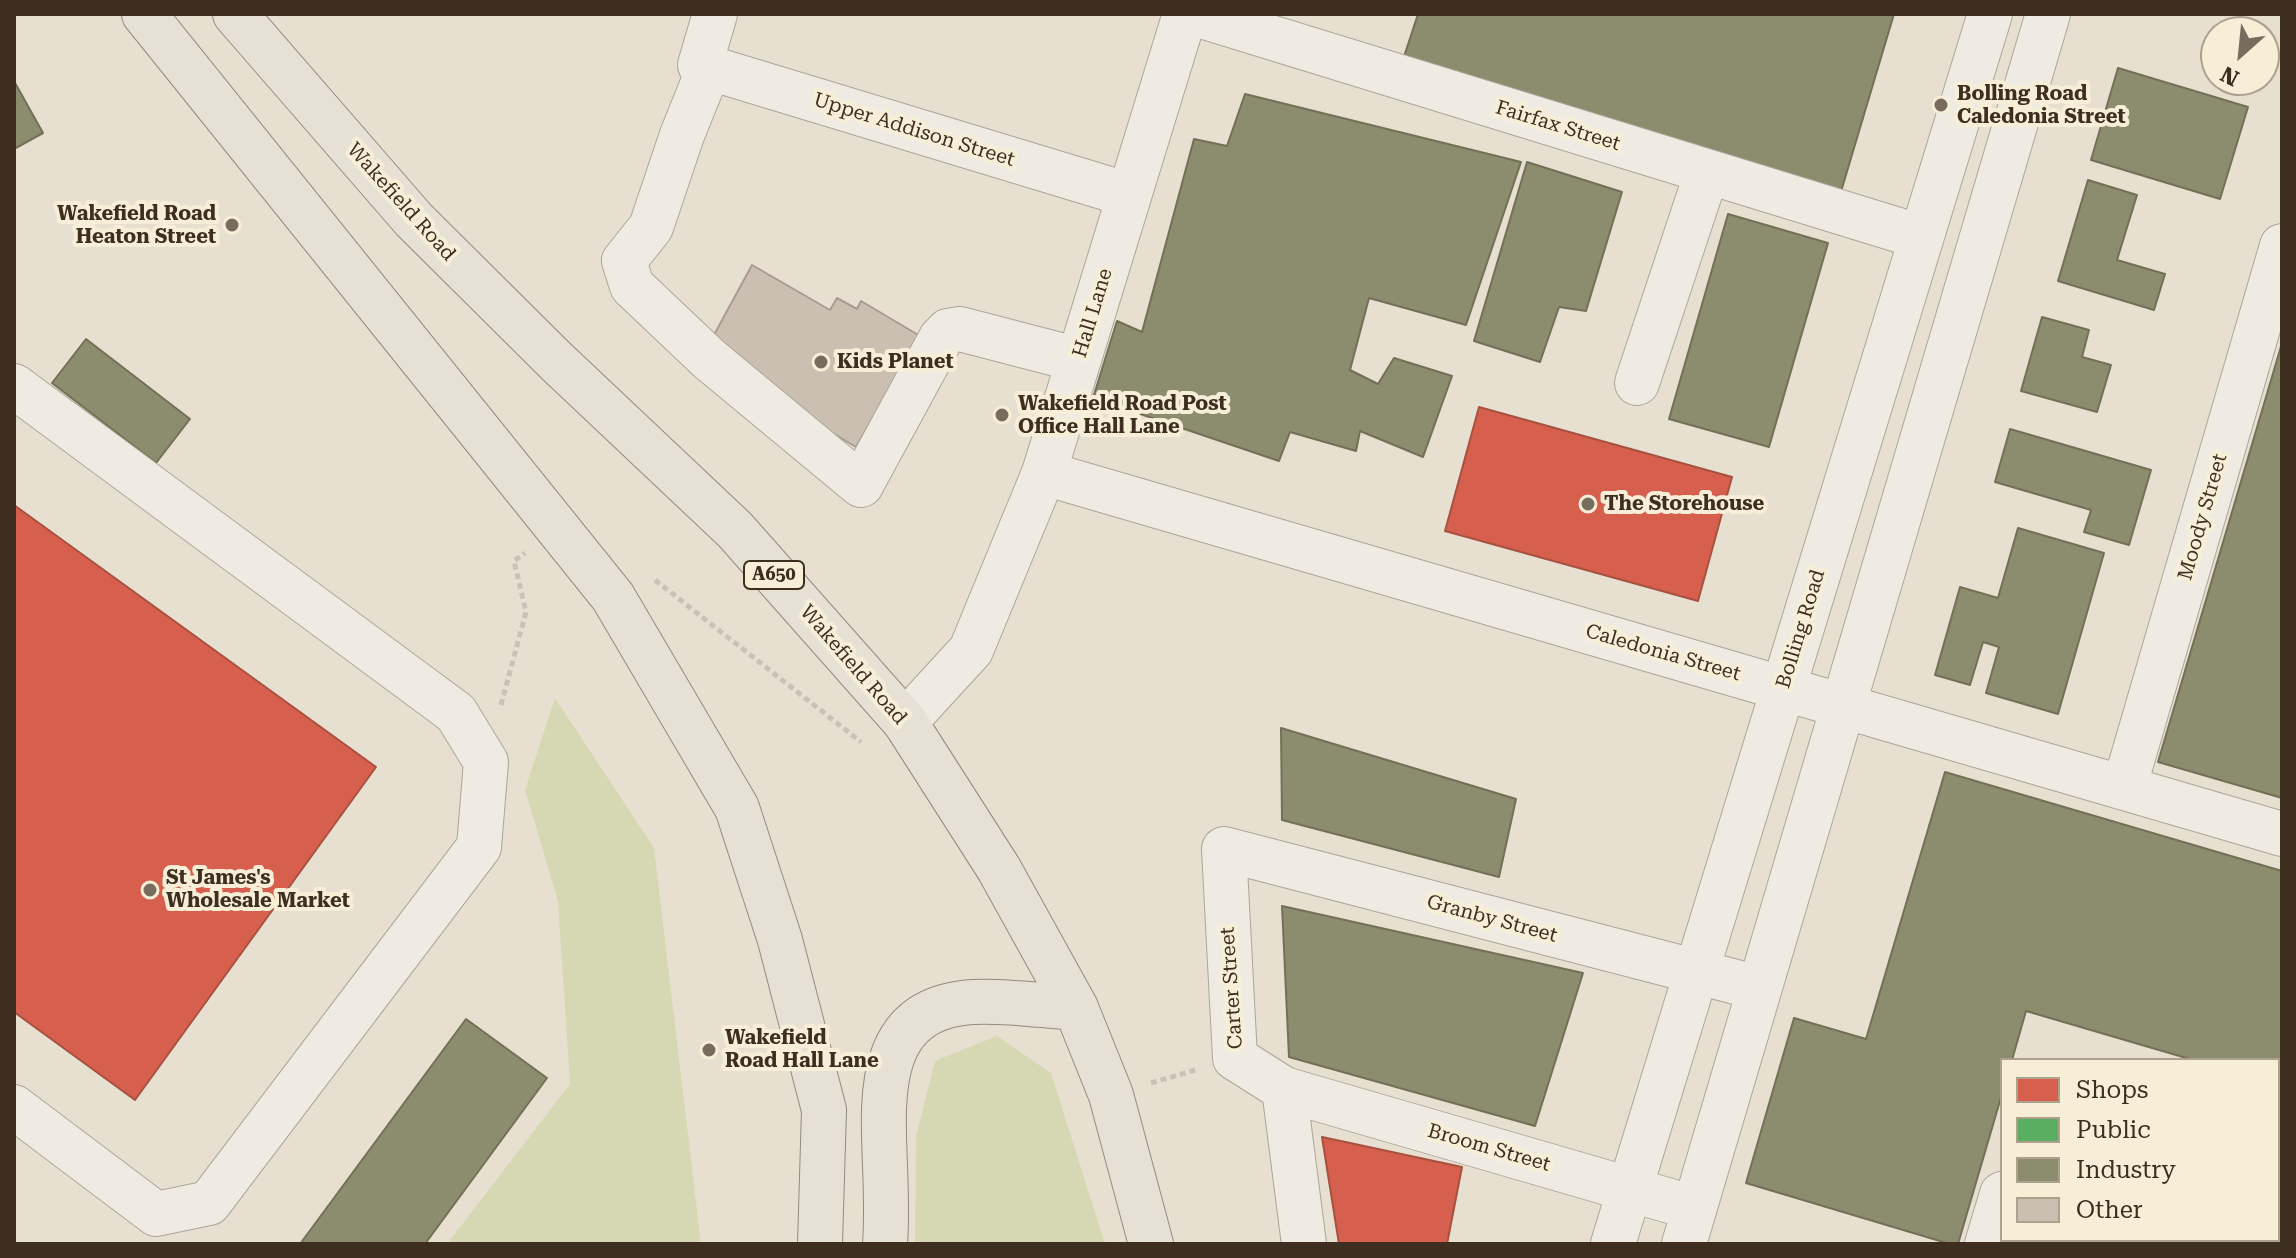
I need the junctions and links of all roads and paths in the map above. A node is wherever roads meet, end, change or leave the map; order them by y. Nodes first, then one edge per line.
1 (144, 14) edge
2 (235, 14) edge
3 (715, 14) edge
4 (1185, 14) edge
5 (1195, 14) edge
6 (1990, 14) edge
7 (2048, 14) edge
8 (704, 66) junction
9 (1707, 172) junction
10 (1129, 195) junction
11 (1921, 237) junction
12 (2282, 246) edge
13 (1079, 360) junction
14 (1637, 383) dead end
15 (14, 386) edge
16 (1044, 473) junction
17 (557, 527) junction
18 (605, 588) junction
19 (1783, 689) junction
20 (1843, 706) junction
21 (905, 722) junction
22 (486, 762) junction
23 (2124, 788) junction
24 (2282, 834) edge
25 (1224, 849) joint
26 (1696, 972) junction
27 (1759, 988) junction
28 (1076, 1008) junction
29 (1235, 1058) junction
30 (1284, 1089) junction
31 (1111, 1095) junction
32 (14, 1107) edge
33 (1630, 1189) junction
34 (2000, 1201) edge
35 (1689, 1226) edge
36 (820, 1244) edge
37 (885, 1244) edge
38 (1151, 1244) edge
39 (1304, 1244) edge
40 (1613, 1244) edge
41 (1987, 1244) edge

1 - 17 main road
2 - 21 main road, Wakefield Road / A650
3 - 8 street
4 - 10 street, Hall Lane
5 - 9 street, Fairfax Street
6 - 11 street, Bolling Road
7 - 20 street
8 - 10 street, Upper Addison Street
8 - 13 street
9 - 11 street, Fairfax Street
9 - 14 street
10 - 13 street, Hall Lane
11 - 19 street, Bolling Road
12 - 23 street, Moody Street
13 - 16 street, Hall Lane
15 - 22 street
16 - 19 street, Caledonia Street
16 - 21 street, Hall Lane
17 - 18 main road
17 - 22 path
18 - 21 path
18 - 36 main road
19 - 20 street, Caledonia Street
19 - 26 street, Bolling Road
20 - 23 street, Caledonia Street
20 - 27 street
21 - 28 main road, Wakefield Road / A650
22 - 32 street
23 - 24 street, Caledonia Street
25 - 26 street, Granby Street
25 - 29 street, Carter Street
26 - 27 street, Granby Street
26 - 33 street, Bolling Road
27 - 35 street
28 - 31 main road, Wakefield Road / A650
28 - 37 main road
29 - 30 street, Carter Street
29 - 31 path
30 - 33 street, Broom Street
30 - 39 street
31 - 38 main road, Wakefield Road / A650
33 - 35 street, Broom Street
33 - 40 street, Bolling Road
34 - 41 street

